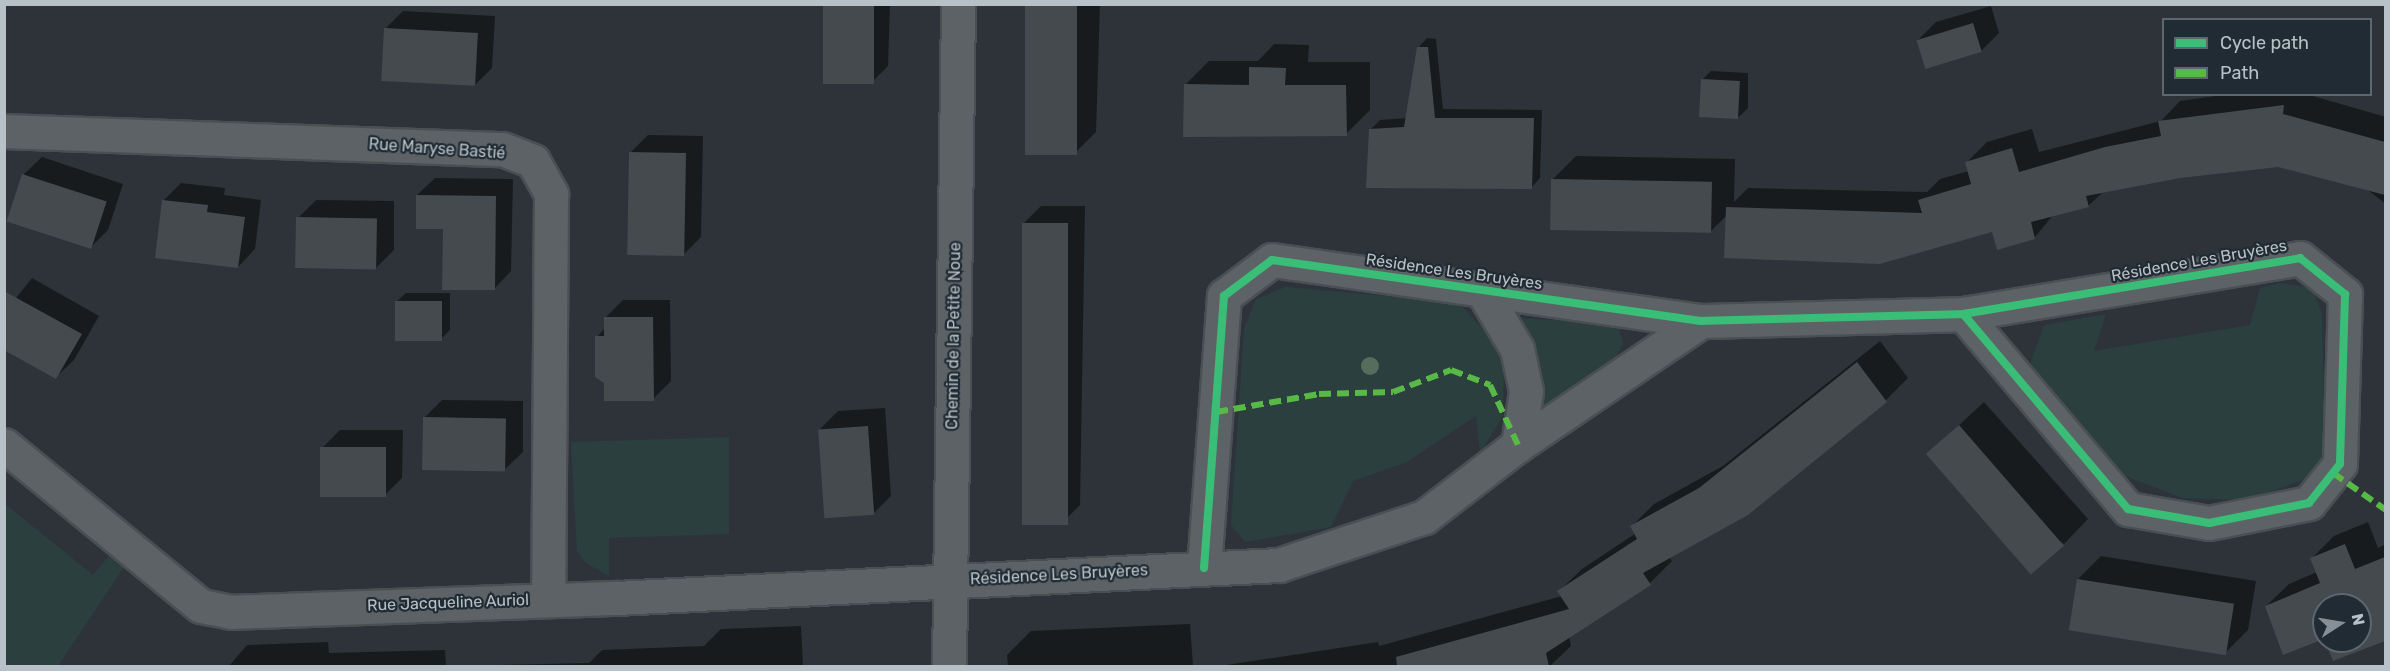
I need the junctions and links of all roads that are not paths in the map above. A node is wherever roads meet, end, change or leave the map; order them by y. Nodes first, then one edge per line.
1 (958, 4) edge
2 (4, 131) edge
3 (1482, 290) junction
4 (1964, 314) junction
5 (1701, 321) junction
6 (4, 445) edge
7 (1518, 445) junction
8 (1204, 568) junction
9 (950, 581) junction
10 (548, 599) junction
11 (949, 666) edge

1 - 9 street, Chemin de la Petite Noue
2 - 10 street, Rue Maryse Bastié
3 - 5 street, Résidence Les Bruyères
3 - 7 street
3 - 8 street, Résidence Les Bruyères
4 - 4 street, Résidence Les Bruyères
4 - 5 street, Résidence Les Bruyères
5 - 7 street, Résidence Les Bruyères
6 - 10 street, Rue Jacqueline Auriol
7 - 8 street, Résidence Les Bruyères
8 - 9 street, Résidence Les Bruyères
9 - 10 street, Rue Jacqueline Auriol
9 - 11 street, Chemin de la Petite Noue

